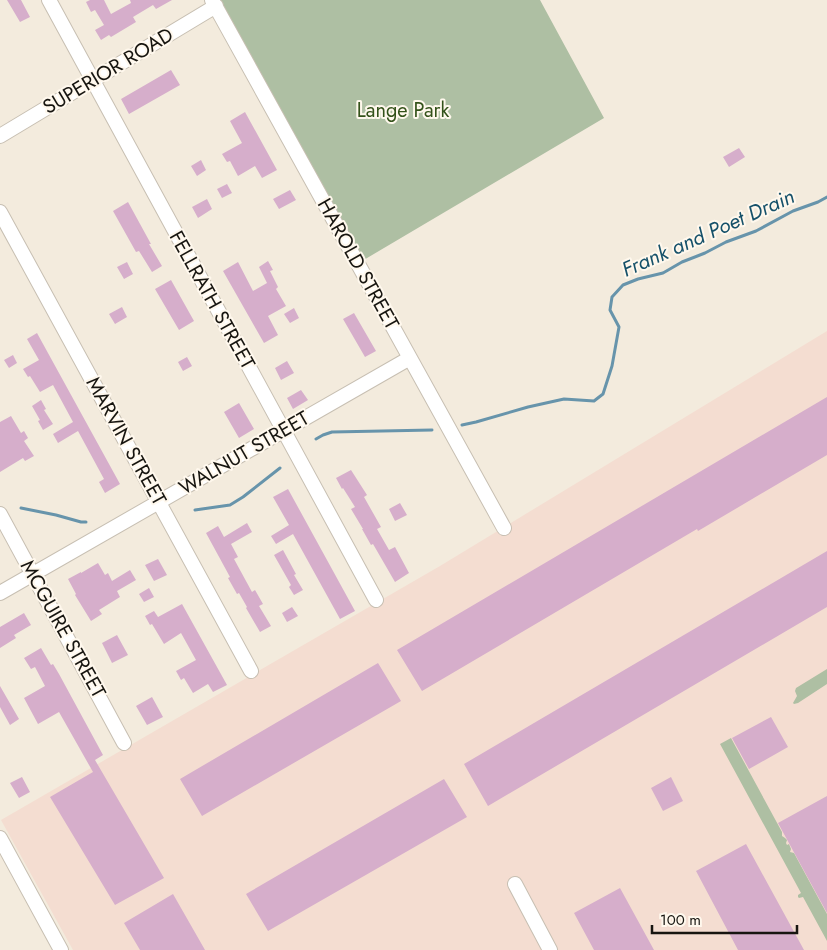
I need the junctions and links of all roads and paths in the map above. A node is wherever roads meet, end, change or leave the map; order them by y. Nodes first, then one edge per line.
1 (49, 0) edge
2 (214, 3) edge
3 (92, 81) junction
4 (0, 136) edge
5 (0, 212) edge
6 (410, 358) junction
7 (283, 430) junction
8 (159, 502) junction
9 (0, 514) edge
10 (504, 528) dead end
11 (33, 574) junction
12 (0, 593) edge
13 (376, 600) dead end
14 (251, 671) dead end
15 (124, 743) dead end
16 (0, 838) edge
17 (514, 884) dead end
18 (61, 950) edge
19 (550, 950) edge

1 - 3 street, FELLRATH STREET
2 - 3 street, SUPERIOR ROAD
2 - 6 street, HAROLD STREET
3 - 4 street, SUPERIOR ROAD
3 - 7 street, FELLRATH STREET
5 - 8 street, MARVIN STREET
6 - 7 street, WALNUT STREET
6 - 10 street, HAROLD STREET
7 - 8 street, WALNUT STREET
7 - 13 street, FELLRATH STREET
8 - 11 street, WALNUT STREET
8 - 14 street, MARVIN STREET
9 - 11 street, MCGUIRE STREET
11 - 12 street, WALNUT STREET
11 - 15 street, MCGUIRE STREET
16 - 18 street
17 - 19 street

